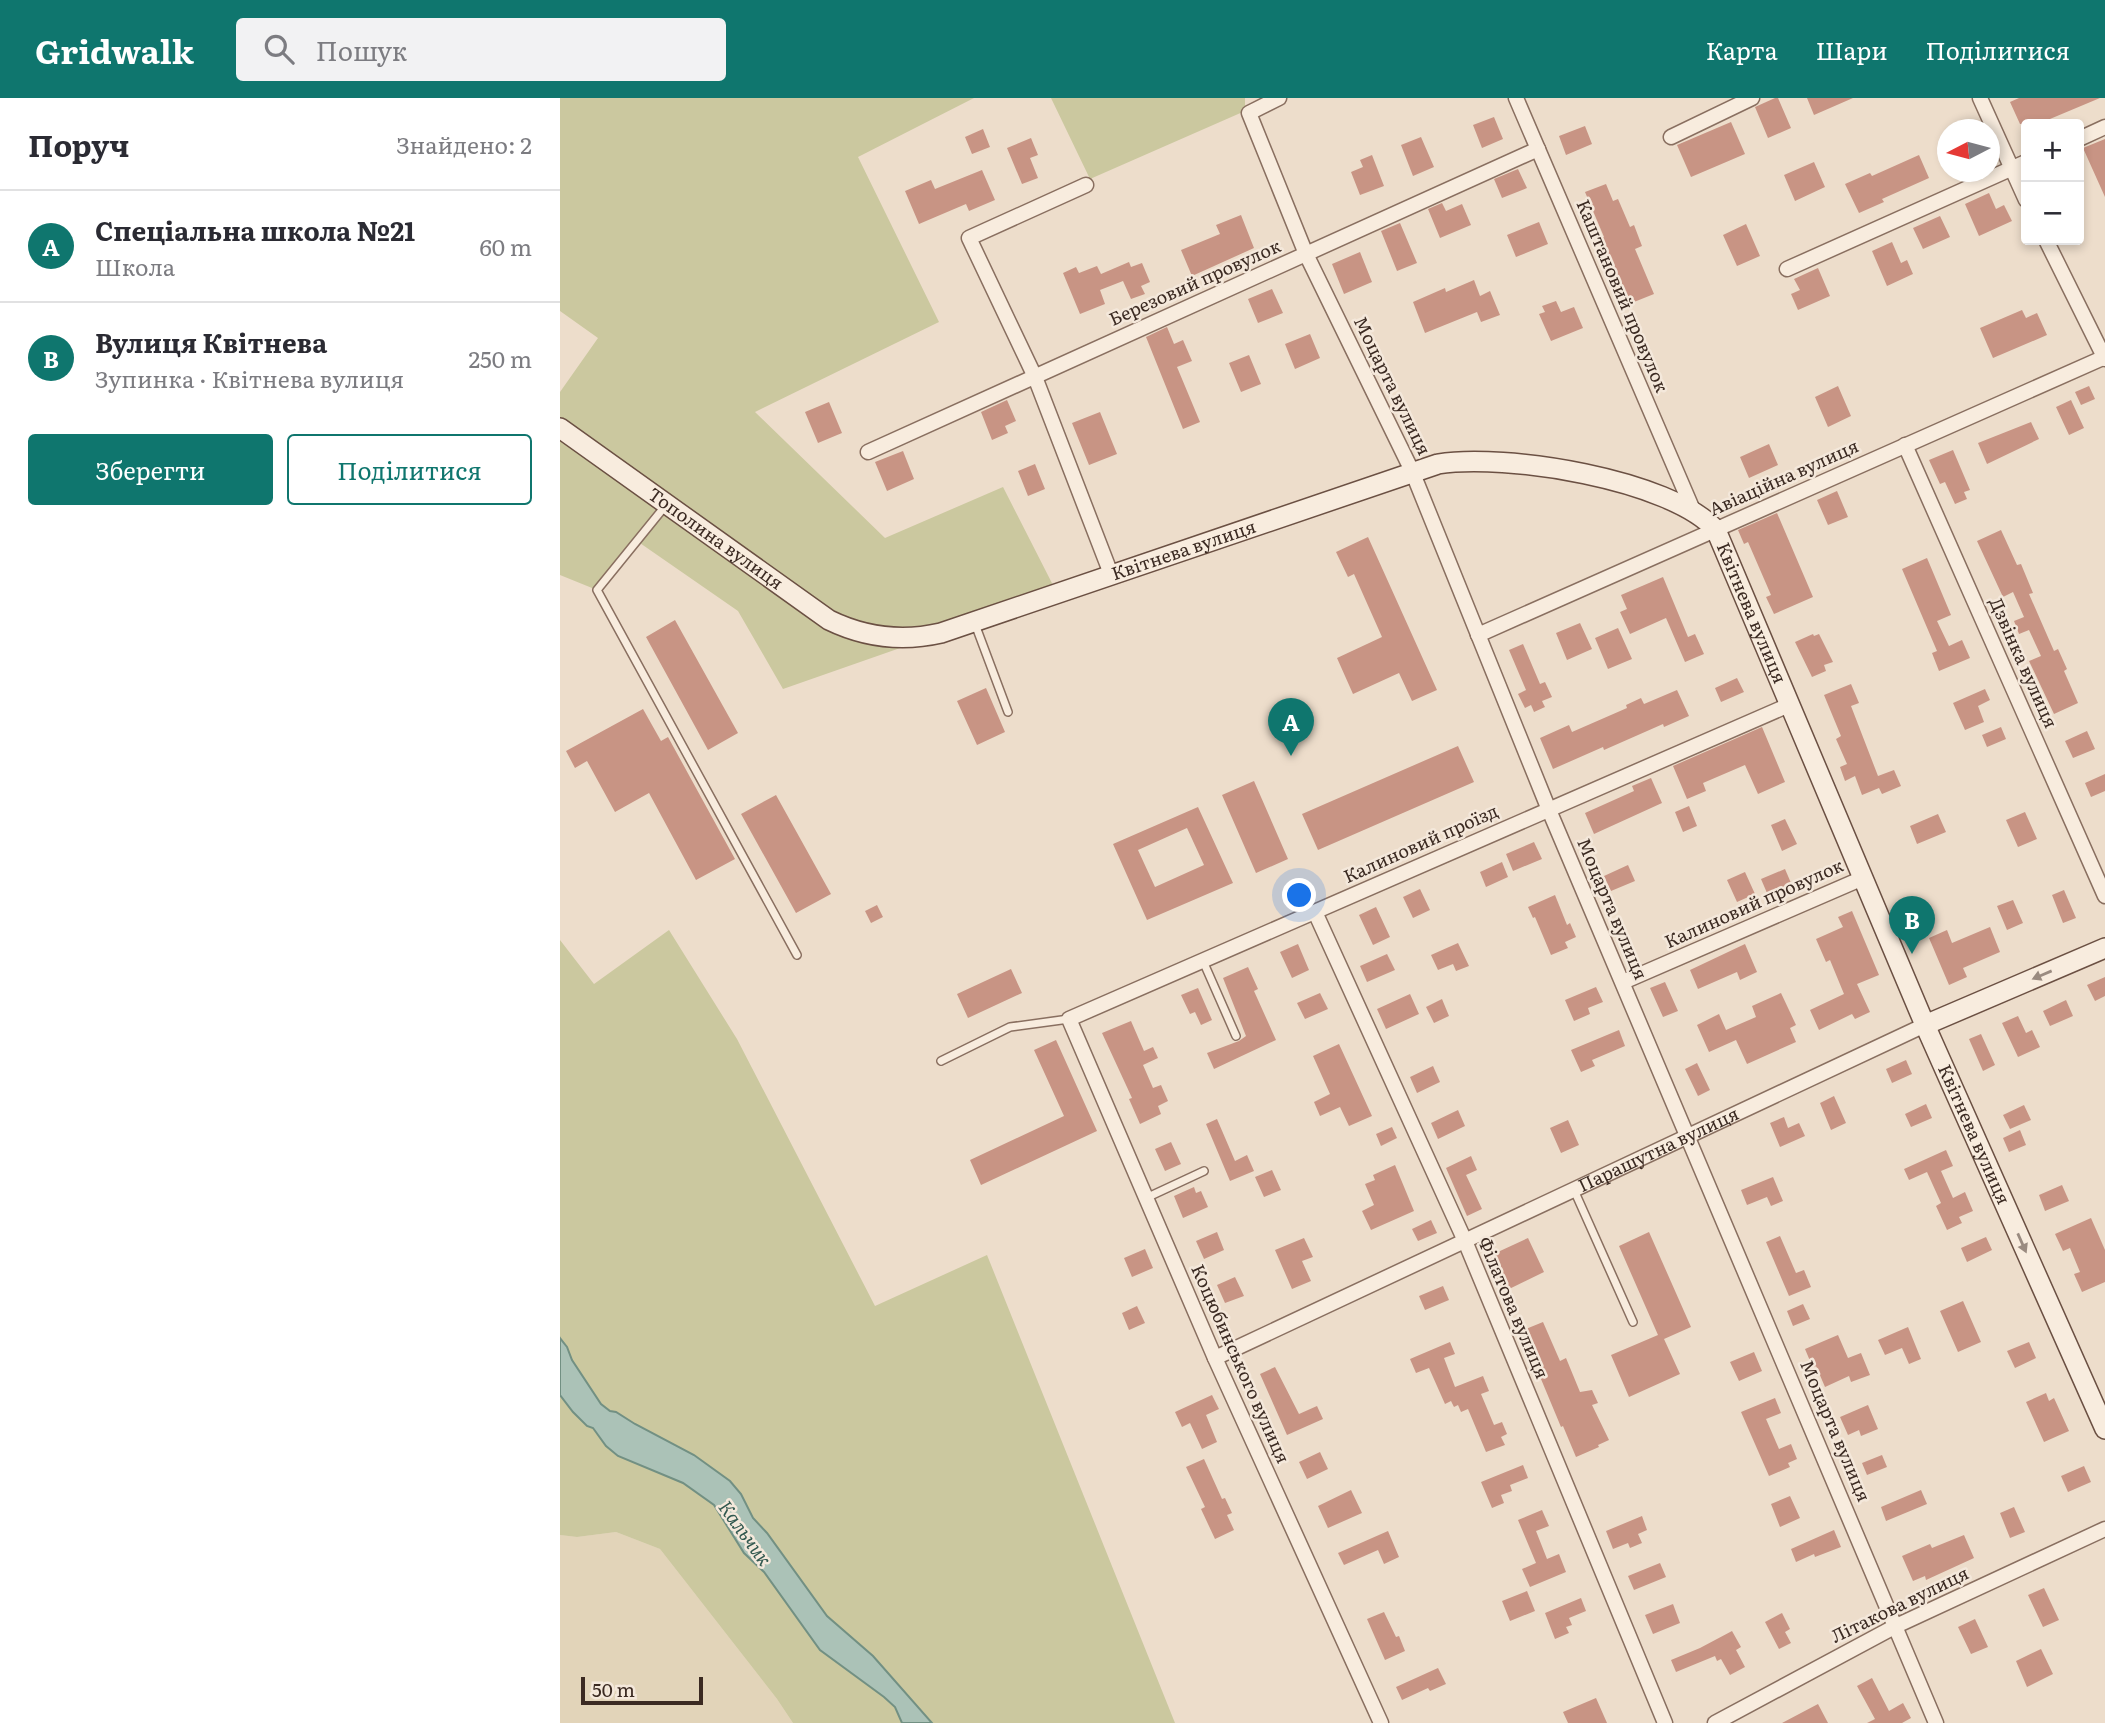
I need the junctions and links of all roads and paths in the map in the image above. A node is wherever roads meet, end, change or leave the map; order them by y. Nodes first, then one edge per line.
1 (1279, 98) edge
2 (1516, 98) edge
3 (1752, 98) edge
4 (1980, 98) edge
5 (2105, 127) edge
6 (2084, 136) edge
7 (1671, 137) dead end
8 (1538, 149) junction
9 (2021, 164) edge
10 (2011, 169) junction
11 (1086, 186) dead end
12 (2021, 190) edge
13 (2049, 245) edge
14 (1306, 254) junction
15 (1787, 269) dead end
16 (2105, 357) edge
17 (1035, 377) junction
18 (560, 428) edge
19 (1905, 445) junction
20 (868, 452) dead end
21 (1412, 471) junction
22 (666, 505) junction
23 (1693, 510) junction
24 (1716, 530) junction
25 (1111, 575) junction
26 (974, 622) junction
27 (1478, 635) junction
28 (875, 637) joint
29 (1790, 705) junction
30 (1008, 712) dead end
31 (1549, 810) junction
32 (1863, 878) junction
33 (2105, 896) edge
34 (1315, 912) junction
35 (2105, 948) edge
36 (797, 955) dead end
37 (1203, 961) junction
38 (1623, 982) junction
39 (1069, 1019) junction
40 (1925, 1025) junction
41 (1236, 1036) dead end
42 (941, 1061) dead end
43 (1689, 1136) junction
44 (1205, 1171) dead end
45 (1574, 1190) junction
46 (1146, 1198) junction
47 (1465, 1241) junction
48 (1633, 1322) dead end
49 (1215, 1358) junction
50 (2105, 1429) edge
51 (2105, 1529) edge
52 (1896, 1626) junction
53 (1381, 1723) edge
54 (1665, 1723) edge
55 (1715, 1723) edge
56 (1936, 1723) edge

1 - 14 street, Моцарта вулиця
2 - 8 street, Каштановий провулок
3 - 7 street
4 - 10 street
5 - 6 street
8 - 14 street, Березовий провулок
8 - 23 street, Каштановий провулок
9 - 10 street
10 - 12 street
10 - 15 street
11 - 17 street
13 - 16 street
14 - 17 street, Березовий провулок
14 - 21 street, Моцарта вулиця
16 - 19 street, Авіаційна вулиця
17 - 20 street, Березовий провулок
17 - 25 street
18 - 22 main road, Тополина вулиця
19 - 24 street, Авіаційна вулиця
19 - 33 street, Дзвінка вулиця
21 - 23 main road, Квітнева вулиця
21 - 25 main road, Квітнева вулиця
21 - 27 street, Моцарта вулиця
22 - 28 main road, Тополина вулиця
22 - 36 lane
23 - 24 main road, Квітнева вулиця
24 - 27 street, Авіаційна вулиця
24 - 29 main road, Квітнева вулиця
25 - 26 main road, Квітнева вулиця
26 - 28 main road, Квітнева вулиця
26 - 30 lane
27 - 31 street, Моцарта вулиця
29 - 31 street, Калиновий проїзд
29 - 32 main road, Квітнева вулиця
31 - 34 street, Калиновий проїзд
31 - 38 street, Моцарта вулиця
32 - 38 street, Калиновий провулок
32 - 40 main road, Квітнева вулиця
34 - 37 street, Калиновий проїзд
34 - 47 street, Філатова вулиця
35 -> 40 main road, Парашутна вулиця
37 - 39 street, Калиновий проїзд
37 - 41 lane
38 - 43 street, Моцарта вулиця
39 - 42 lane
39 - 46 street, Коцюбинського вулиця
40 - 43 street, Парашутна вулиця
40 -> 50 main road, Квітнева вулиця
43 - 45 street, Парашутна вулиця
43 - 52 street, Моцарта вулиця
44 - 46 lane
45 - 47 street, Парашутна вулиця
45 - 48 lane
46 - 49 street, Коцюбинського вулиця
47 - 49 street, Парашутна вулиця
47 - 54 street, Філатова вулиця
49 - 53 street, Коцюбинського вулиця
51 - 52 street, Літакова вулиця
52 - 55 street, Літакова вулиця
52 - 56 street, Моцарта вулиця

